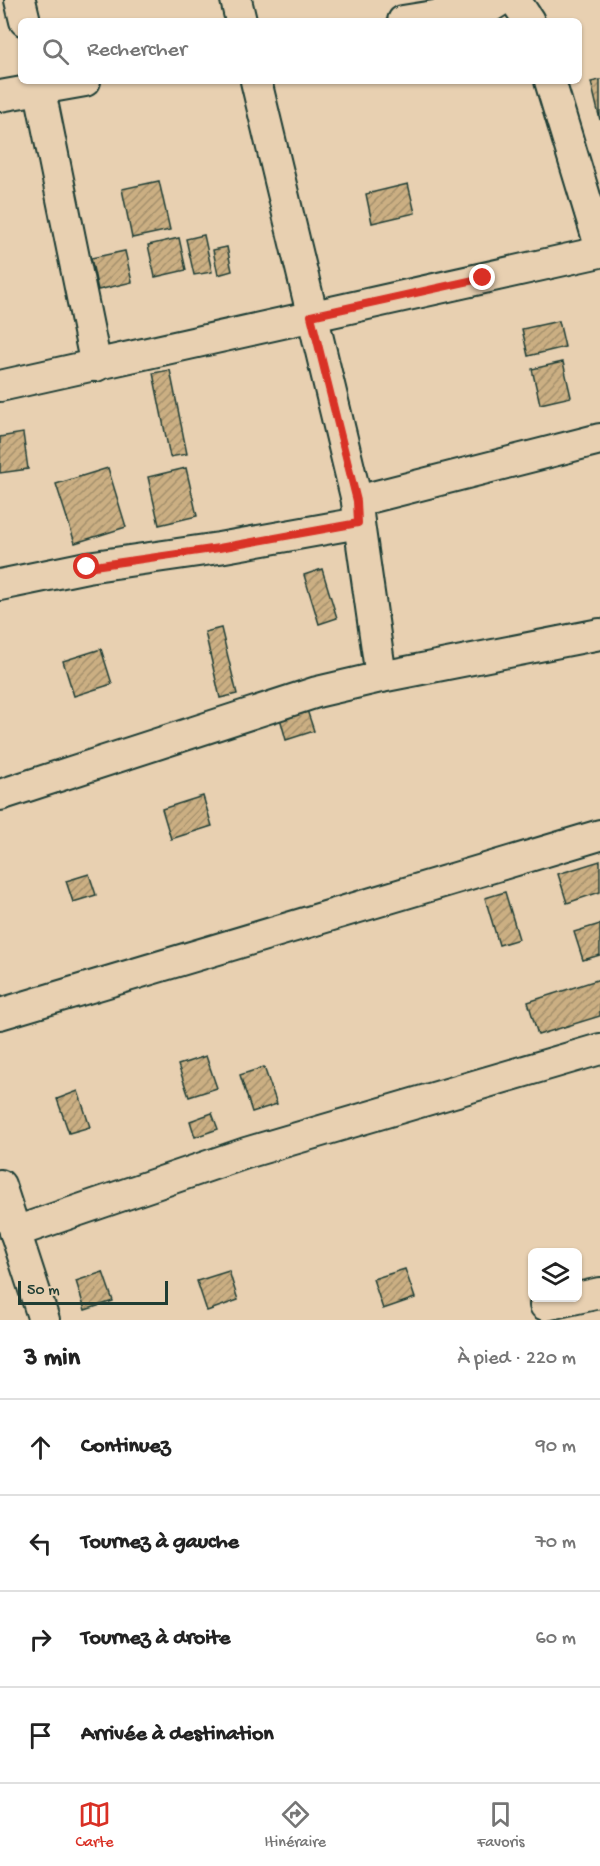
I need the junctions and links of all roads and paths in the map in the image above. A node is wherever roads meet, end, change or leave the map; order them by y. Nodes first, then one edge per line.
1 (20, 0) edge
2 (236, 0) edge
3 (501, 0) edge
4 (515, 0) edge
5 (24, 18) edge
6 (240, 18) edge
7 (422, 18) edge
8 (527, 18) edge
9 (257, 84) edge
10 (551, 84) edge
11 (39, 85) edge
12 (0, 96) edge
13 (600, 246) edge
14 (600, 252) edge
15 (311, 316) junction
16 (96, 366) junction
17 (0, 386) edge
18 (600, 440) edge
19 (358, 512) junction
20 (0, 585) edge
21 (600, 634) edge
22 (381, 677) junction
23 (0, 795) edge
24 (600, 835) edge
25 (0, 1014) edge
26 (600, 1049) edge
27 (0, 1185) edge
28 (15, 1232) junction
29 (600, 1293) edge
30 (545, 1305) dead end
31 (44, 1320) edge

1 - 5 street
2 - 6 street
3 - 7 street
4 - 8 street
9 - 15 street
10 - 13 street
11 - 12 street
11 - 16 street
14 - 15 street
15 - 16 street
15 - 19 street
16 - 17 street
18 - 19 street
19 - 20 street
19 - 22 street
21 - 22 street
22 - 23 street
24 - 25 street
26 - 28 street
27 - 28 street
28 - 31 street
29 - 30 street

